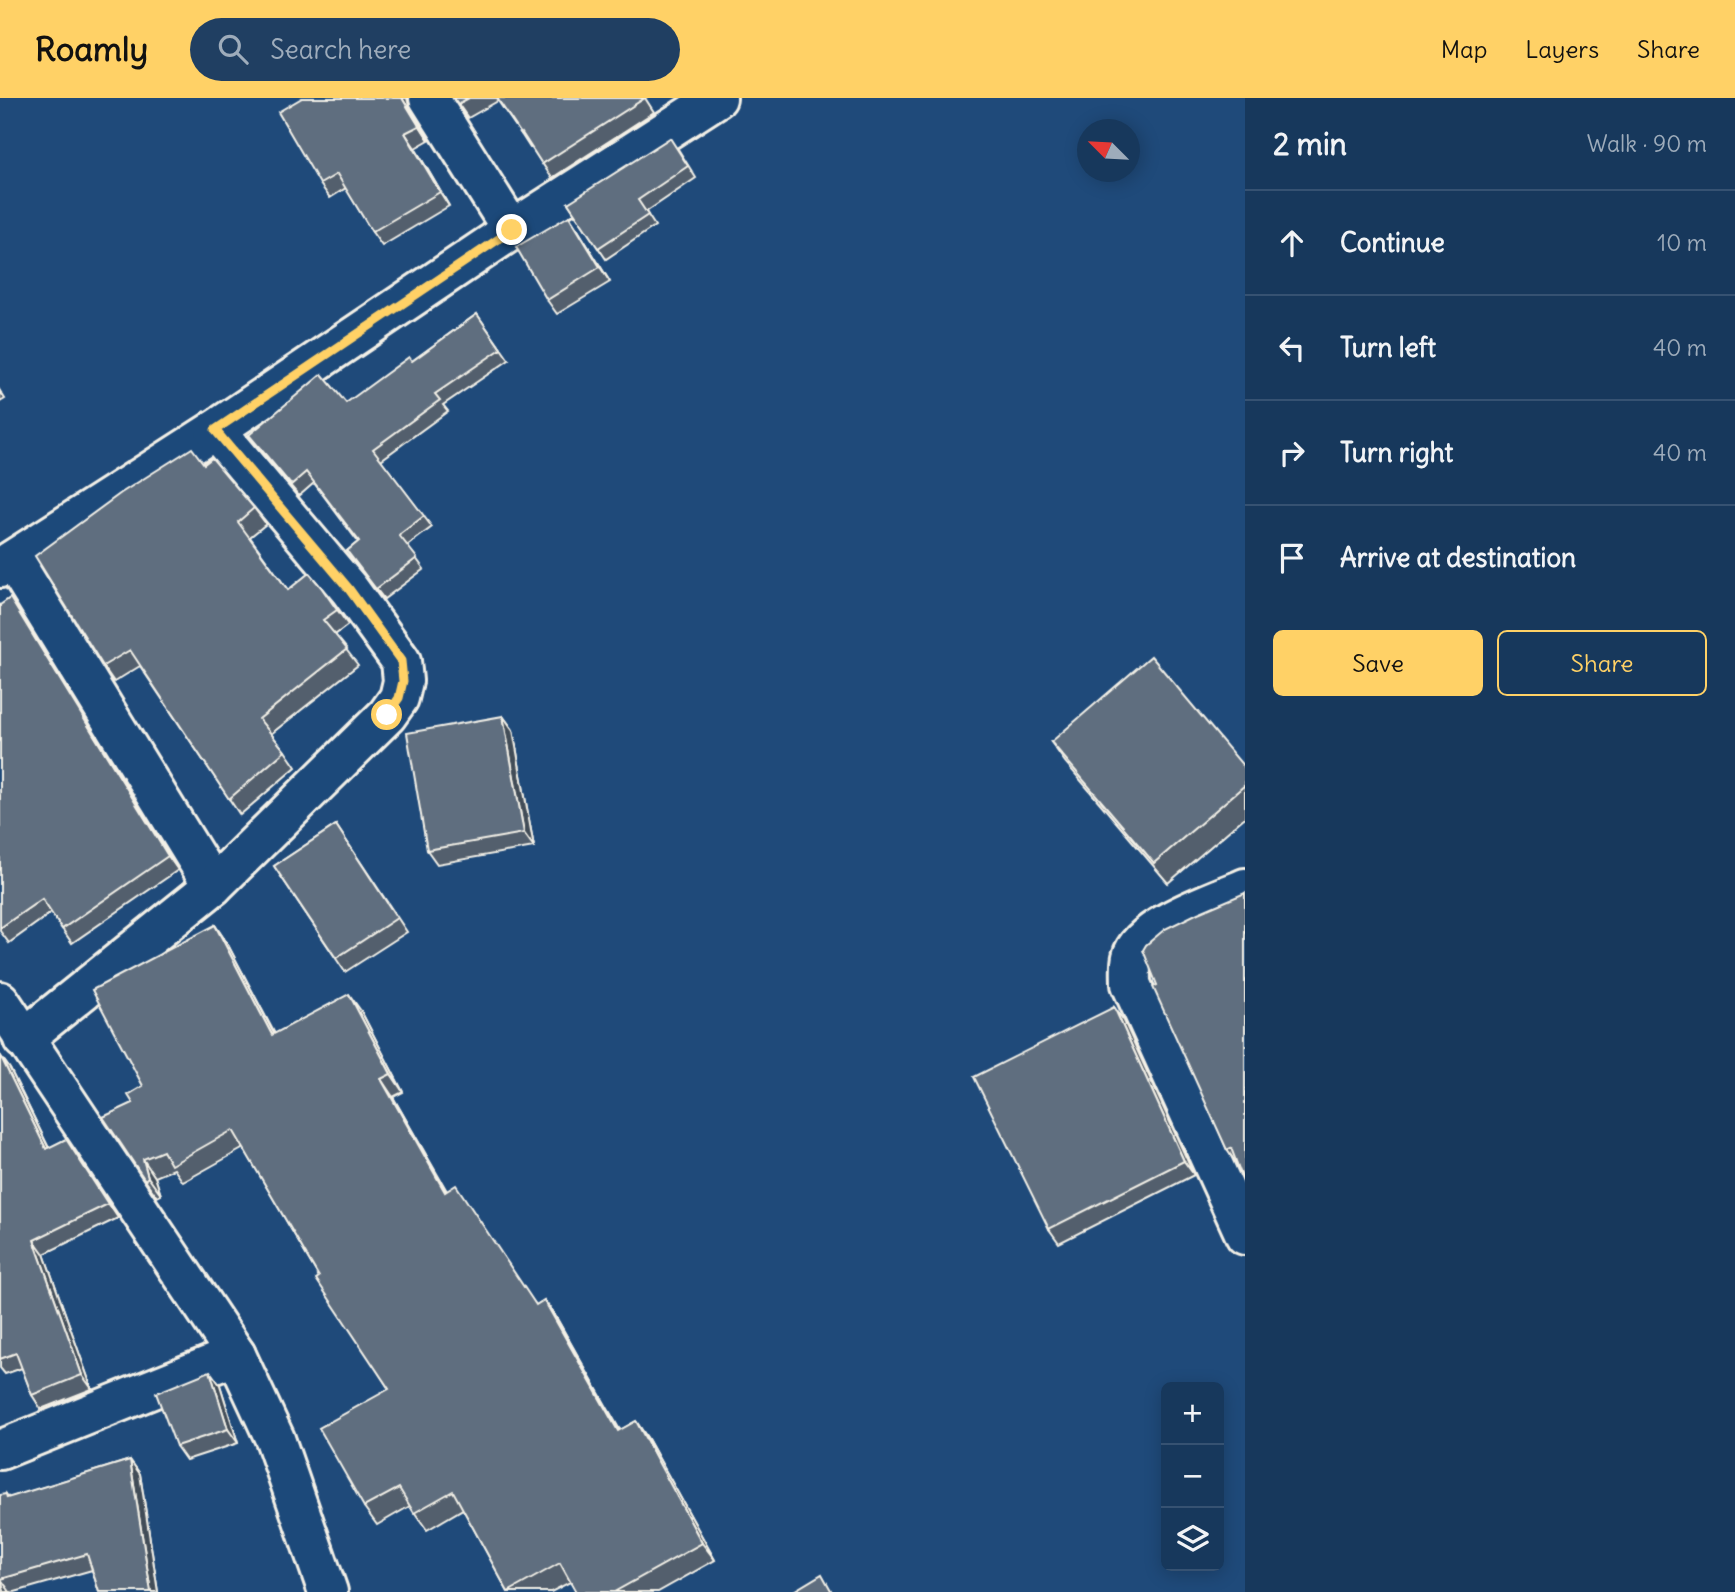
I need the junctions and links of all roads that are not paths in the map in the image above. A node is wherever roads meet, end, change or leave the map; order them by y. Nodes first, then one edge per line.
1 (429, 98) edge
2 (717, 98) edge
3 (512, 230) junction
4 (215, 430) junction
5 (6, 564) edge
6 (213, 886) junction
7 (1245, 888) edge
8 (0, 1001) edge
9 (23, 1039) junction
10 (1243, 1223) edge
11 (236, 1355) junction
12 (0, 1450) edge
13 (328, 1592) edge

1 - 3 street
2 - 3 street
3 - 4 street
4 - 5 street
4 - 6 street
5 - 6 street
6 - 9 street
7 - 10 street
8 - 9 street
9 - 11 street
11 - 12 street
11 - 13 street

